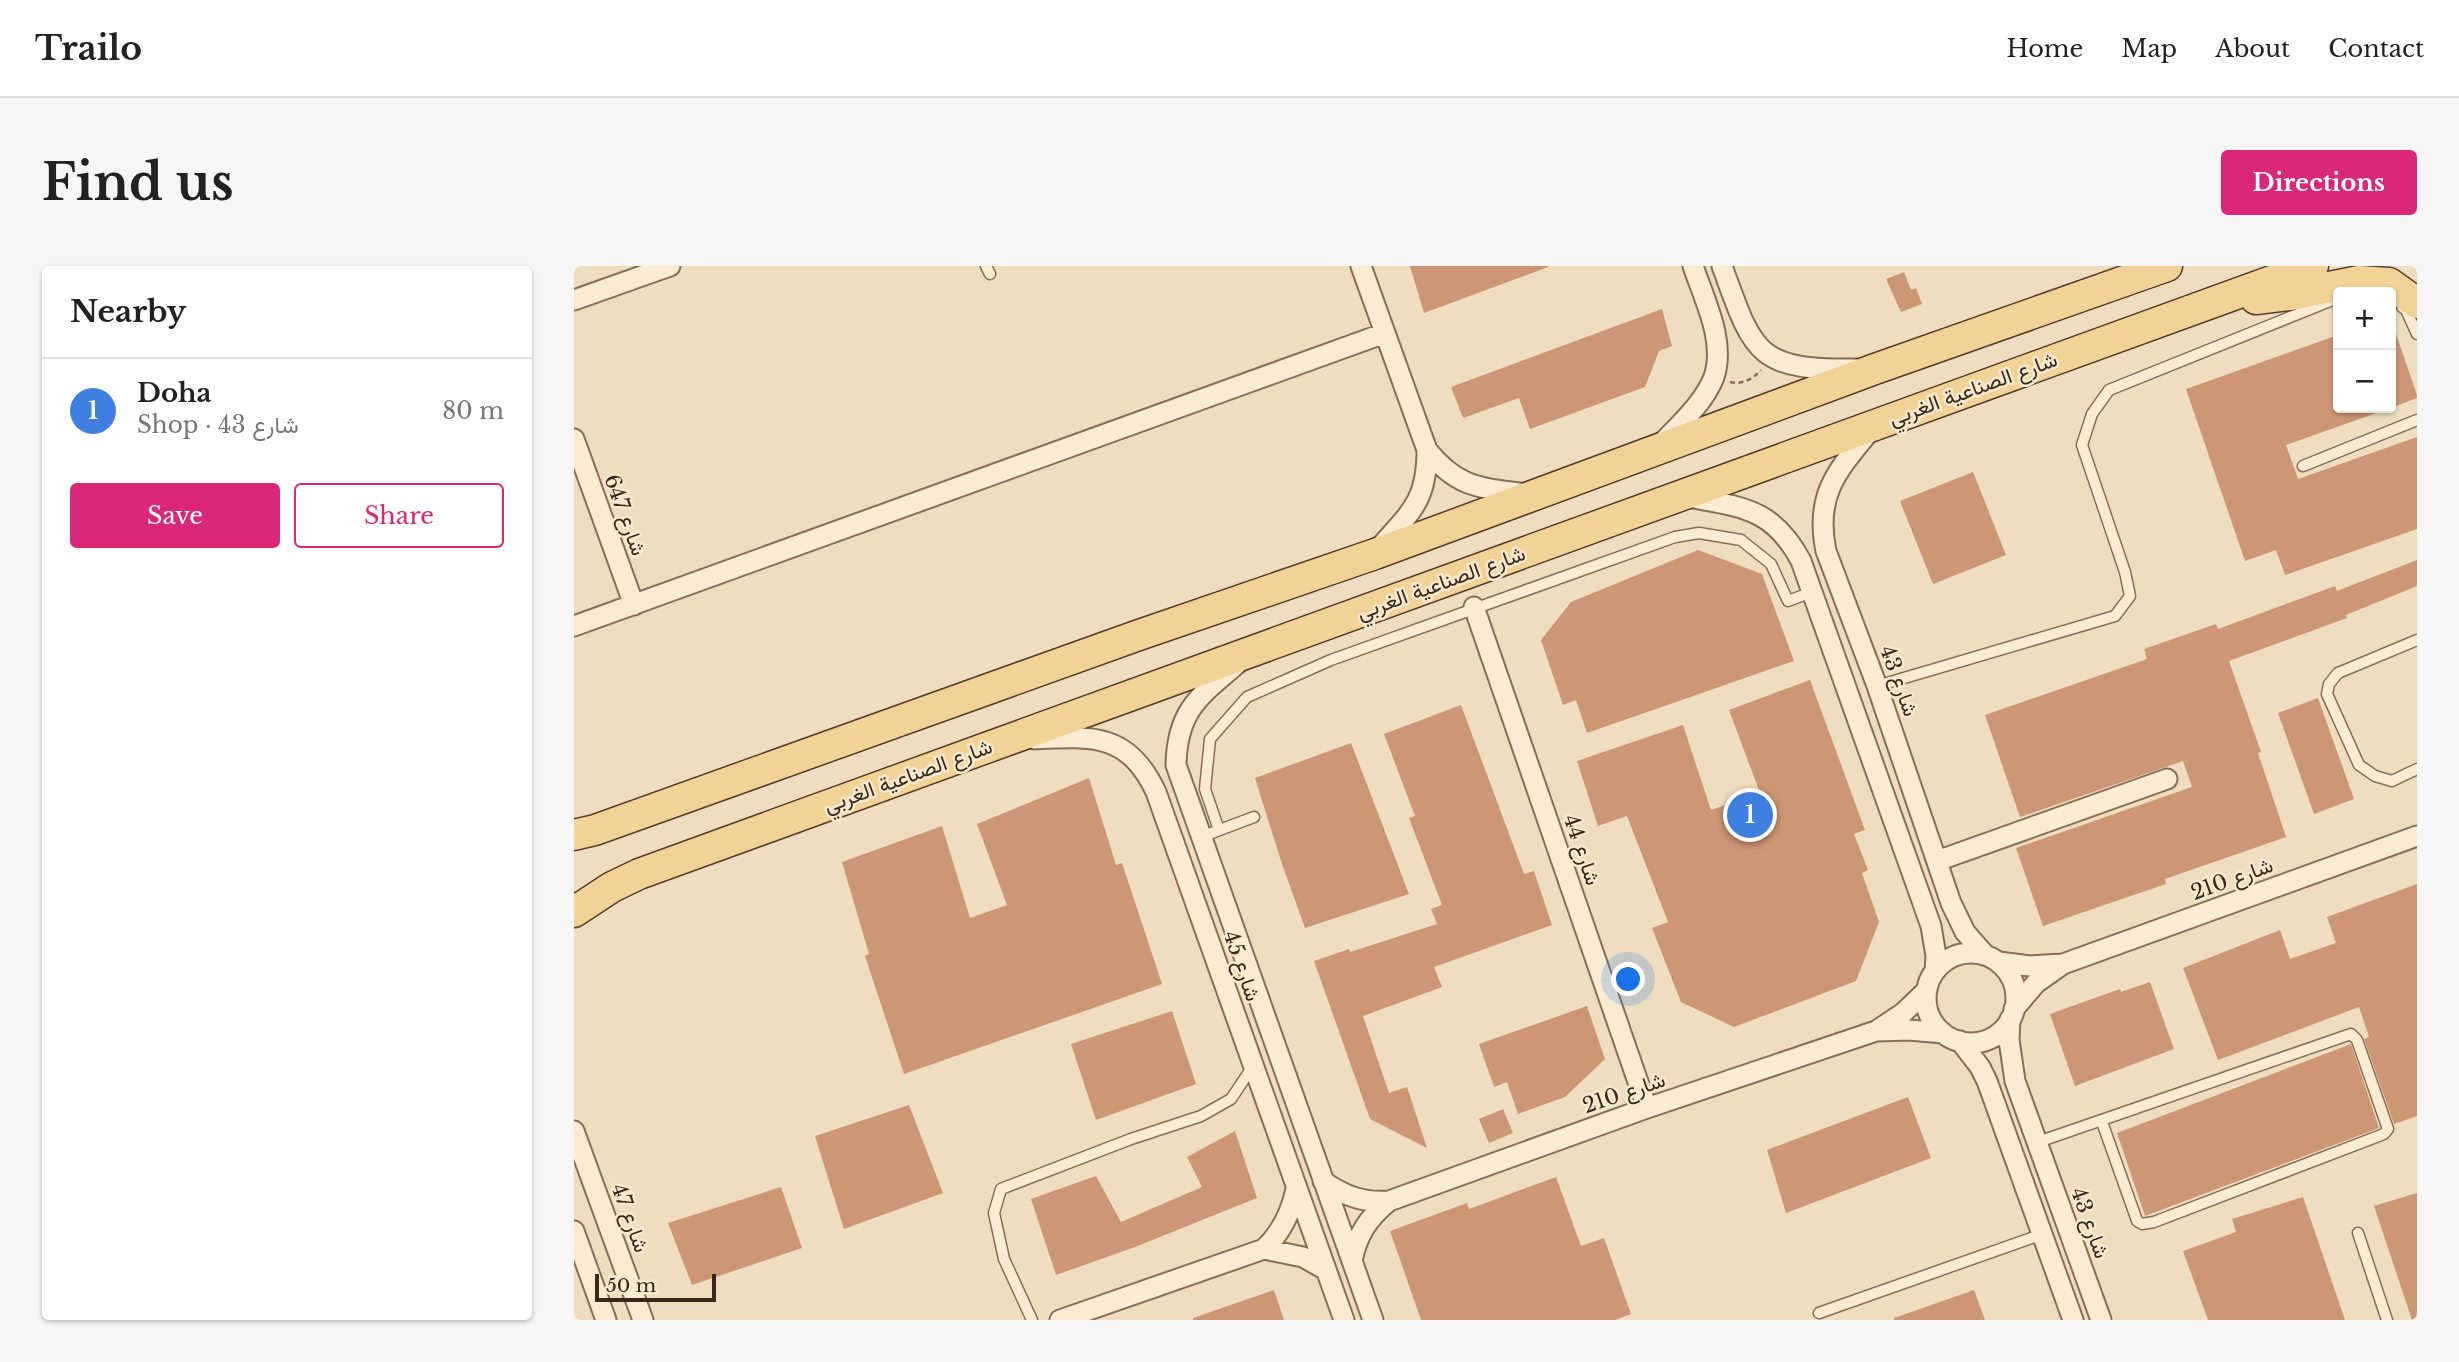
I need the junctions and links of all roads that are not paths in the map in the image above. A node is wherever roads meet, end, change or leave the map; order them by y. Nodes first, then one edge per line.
1 (670, 266) edge
2 (1361, 266) edge
3 (1693, 266) edge
4 (1723, 266) edge
5 (2167, 266) edge
6 (2313, 266) edge
7 (574, 300) edge
8 (2333, 300) edge
9 (2396, 303) edge
10 (2417, 303) edge
11 (2206, 304) junction
12 (1385, 333) junction
13 (2417, 334) edge
14 (1875, 369) junction
15 (2417, 420) edge
16 (1876, 424) junction
17 (574, 439) edge
18 (1427, 450) junction
19 (1656, 450) junction
20 (2303, 466) dead end
21 (1536, 495) junction
22 (1682, 496) junction
23 (1375, 554) junction
24 (1812, 592) junction
25 (634, 605) junction
26 (1474, 607) junction
27 (574, 626) edge
28 (2417, 640) edge
29 (1253, 650) junction
30 (1877, 686) junction
31 (1005, 740) junction
32 (2417, 769) edge
33 (2167, 779) dead end
34 (1254, 817) dead end
35 (1210, 833) junction
36 (574, 835) edge
37 (2417, 836) edge
38 (1937, 862) junction
39 (574, 912) edge
40 (1992, 959) junction
41 (2063, 964) junction
42 (1934, 971) junction
43 (1927, 990) junction
44 (2012, 1014) junction
45 (1875, 1031) junction
46 (1951, 1037) junction
47 (1253, 1066) junction
48 (1647, 1108) junction
49 (2102, 1122) junction
50 (574, 1131) edge
51 (2038, 1142) junction
52 (1323, 1181) junction
53 (1296, 1189) junction
54 (1389, 1201) junction
55 (574, 1231) edge
56 (2358, 1233) dead end
57 (2043, 1234) junction
58 (1264, 1249) junction
59 (1352, 1262) junction
60 (1326, 1270) junction
61 (1819, 1313) dead end
62 (606, 1320) edge
63 (642, 1320) edge
64 (1032, 1320) edge
65 (1060, 1320) edge
66 (1344, 1320) edge
67 (1373, 1320) edge
68 (2073, 1320) edge
69 (2101, 1320) edge
70 (2387, 1320) edge

1 - 7 street
2 - 12 street
3 - 19 street
4 - 14 street
5 - 14 main road
6 - 11 main road, شارع الصناعية الغربي
8 - 30 lane
9 - 13 lane
10 - 11 main road
11 - 16 main road, شارع الصناعية الغربي
12 - 18 street
12 - 25 street
14 - 19 main road
15 - 20 lane
16 - 22 main road, شارع الصناعية الغربي
16 - 30 street, شارع 43
17 - 25 street, شارع 647
18 - 21 street
18 - 23 street
19 - 21 main road
21 - 23 main road
22 - 24 street
22 - 29 main road, شارع الصناعية الغربي
23 - 36 main road
24 - 26 lane
24 - 42 street
25 - 27 street
26 - 35 lane
26 - 48 street, شارع 44
28 - 32 lane
29 - 31 main road, شارع الصناعية الغربي
29 - 35 street, شارع 45
30 - 38 street, شارع 43
31 - 39 main road, شارع الصناعية الغربي
31 - 47 street, شارع 45
33 - 38 street
34 - 35 lane
35 - 52 street, شارع 45
37 - 41 street, شارع 210
38 - 40 street, شارع 43
40 - 41 street, شارع 210
40 - 42 street
40 - 44 street
41 - 44 street, شارع 210
42 - 43 street
43 - 45 street, شارع 210
43 - 46 street
44 - 46 street
44 - 51 street, شارع 43
45 - 46 street, شارع 210
45 - 48 street, شارع 210
46 - 57 street
47 - 53 street, شارع 45
47 - 64 lane
48 - 54 street, شارع 210
49 - 49 lane
49 - 51 lane
50 - 63 street, شارع 47
51 - 69 street, شارع 43
52 - 54 street, شارع 210
52 - 59 street, شارع 45
53 - 58 street
53 - 60 street, شارع 45
54 - 59 street, شارع 210
55 - 62 street
56 - 70 lane
57 - 61 lane
57 - 68 street
58 - 60 street
58 - 65 street
59 - 67 street, شارع 45
60 - 66 street, شارع 45

